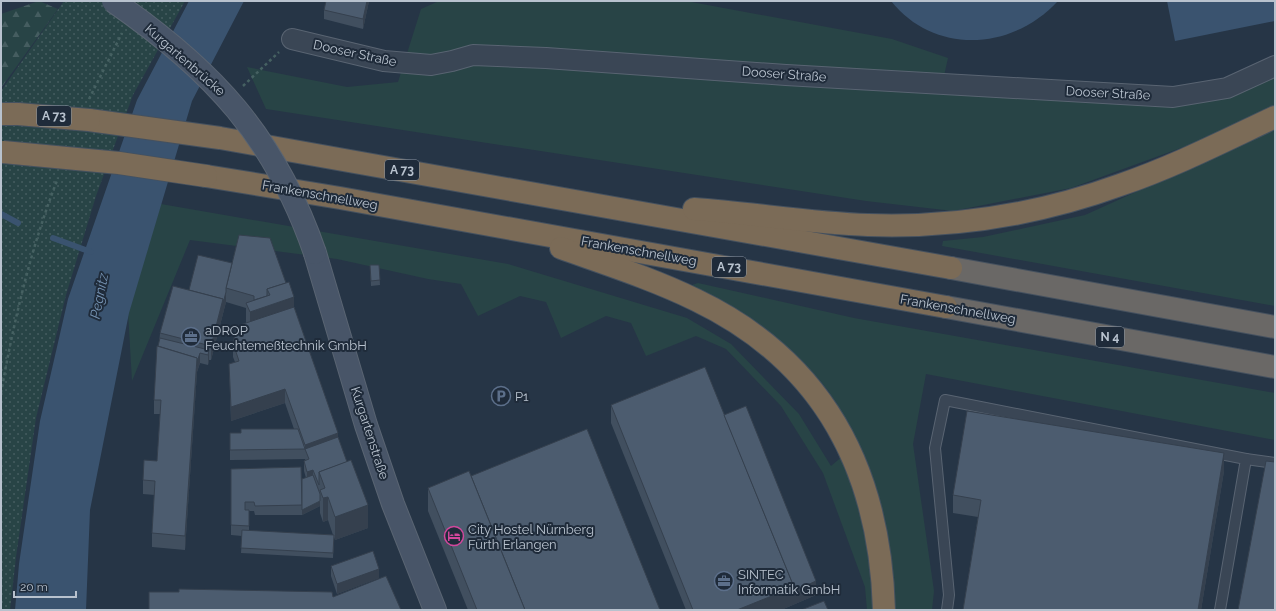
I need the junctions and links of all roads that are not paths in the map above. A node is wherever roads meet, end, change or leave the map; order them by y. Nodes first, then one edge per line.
1 (113, 1) edge
2 (292, 39) dead end
3 (1275, 66) edge
4 (10, 114) edge
5 (1275, 117) edge
6 (2, 152) edge
7 (585, 202) junction
8 (513, 230) junction
9 (315, 253) joint
10 (946, 307) joint
11 (1275, 327) edge
12 (1275, 367) edge
13 (1246, 459) junction
14 (1275, 463) edge
15 (435, 610) edge
16 (884, 610) edge
17 (947, 610) edge
18 (1220, 610) edge

1 - 9 main road, Kurgartenbrücke, bridge
2 - 3 street, Dooser Straße
4 - 7 highway, A 73, bridge
5 - 7 highway
6 - 8 highway, Frankenschnellweg / A 73, bridge
7 - 11 highway, A 73
8 - 10 highway, Frankenschnellweg / A 73
8 - 16 highway
9 - 15 main road, Kurgartenstraße
10 - 12 highway, Frankenschnellweg / N 4
13 - 14 lane
13 - 17 lane
13 - 18 lane

